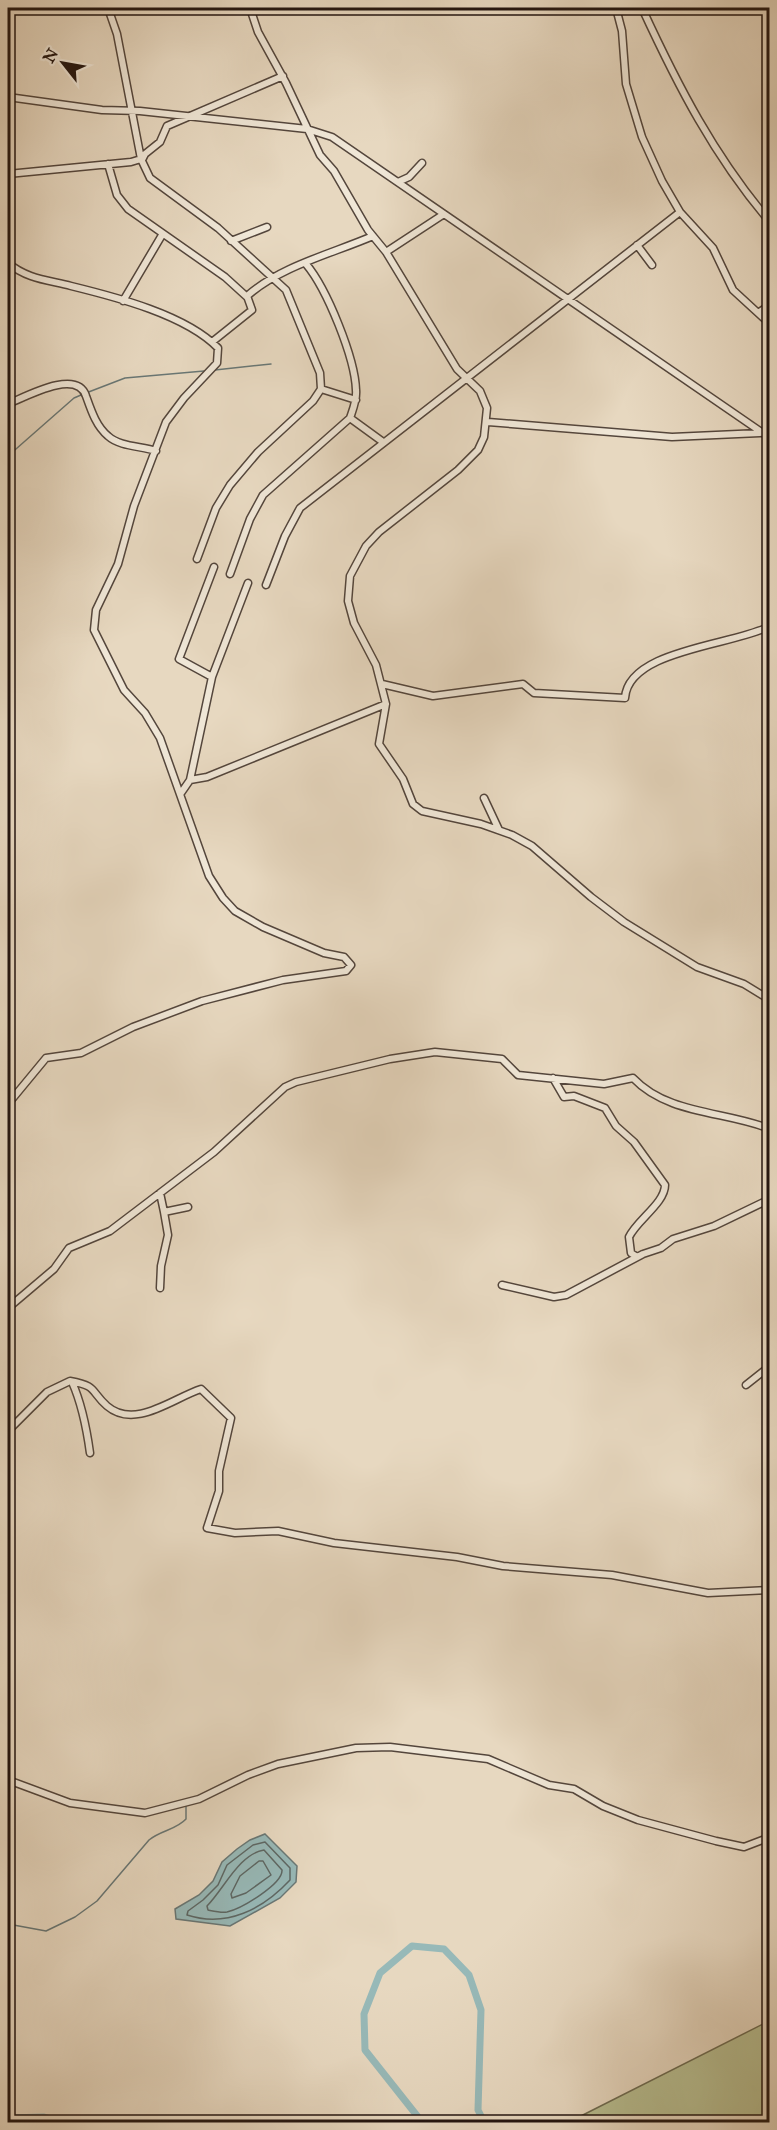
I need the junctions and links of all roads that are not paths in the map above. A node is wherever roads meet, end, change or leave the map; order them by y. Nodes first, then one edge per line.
1 (108, 8) edge
2 (250, 8) edge
3 (616, 8) edge
4 (642, 8) edge
5 (282, 76) junction
6 (8, 97) edge
7 (130, 111) junction
8 (188, 117) junction
9 (307, 129) junction
10 (141, 159) junction
11 (422, 163) dead end
12 (108, 164) junction
13 (8, 174) edge
14 (398, 182) junction
15 (680, 212) junction
16 (444, 214) junction
17 (770, 222) edge
18 (267, 227) dead end
19 (162, 235) junction
20 (373, 236) junction
21 (231, 241) junction
22 (637, 245) junction
23 (386, 252) junction
24 (8, 263) edge
25 (306, 264) junction
26 (652, 265) dead end
27 (271, 279) junction
28 (247, 297) junction
29 (567, 300) junction
30 (123, 301) junction
31 (770, 305) edge
32 (758, 313) junction
33 (770, 324) edge
34 (212, 342) junction
35 (466, 376) junction
36 (321, 389) junction
37 (356, 400) junction
38 (8, 404) edge
39 (350, 418) junction
40 (488, 422) junction
41 (761, 433) junction
42 (770, 438) edge
43 (383, 442) junction
44 (156, 452) junction
45 (197, 559) dead end
46 (214, 567) dead end
47 (230, 574) dead end
48 (248, 583) dead end
49 (266, 585) dead end
50 (770, 626) edge
51 (212, 677) junction
52 (382, 684) junction
53 (386, 704) junction
54 (190, 780) junction
55 (181, 793) junction
56 (484, 798) dead end
57 (499, 830) junction
58 (770, 1000) edge
59 (553, 1078) junction
60 (8, 1104) edge
61 (770, 1129) edge
62 (160, 1193) junction
63 (770, 1199) edge
64 (188, 1207) dead end
65 (164, 1212) junction
66 (637, 1257) junction
67 (502, 1285) dead end
68 (160, 1288) dead end
69 (8, 1308) edge
70 (770, 1366) edge
71 (72, 1382) junction
72 (746, 1385) dead end
73 (8, 1431) edge
74 (90, 1453) dead end
75 (770, 1590) edge
76 (8, 1780) edge
77 (770, 1840) edge

1 - 7 street
2 - 5 street
3 - 15 street
4 - 17 street
5 - 8 street
5 - 9 street
6 - 7 street
7 - 8 street
7 - 10 street
8 - 9 street
8 - 10 street
9 - 14 street
9 - 20 street
10 - 12 street
10 - 21 street
11 - 14 street
12 - 13 street
12 - 19 street
14 - 16 street
15 - 22 street
15 - 32 street
16 - 23 street
16 - 29 street
18 - 21 street
19 - 28 street
19 - 30 street
20 - 23 street
20 - 25 street
21 - 27 street
22 - 26 street
22 - 29 street
23 - 35 street
24 - 30 street
25 - 27 street
25 - 37 street
27 - 28 street
27 - 36 street
28 - 34 street
29 - 35 street
29 - 41 street
30 - 34 street
31 - 32 street
32 - 33 street
34 - 44 street
35 - 40 street
35 - 43 street
36 - 37 street
36 - 45 street
37 - 39 street
38 - 44 street
39 - 43 street
39 - 47 street
40 - 41 street
40 - 52 street
41 - 42 street
43 - 49 street
44 - 55 street
46 - 51 street
48 - 51 street
50 - 52 street
51 - 54 street
52 - 53 street
53 - 54 street
53 - 57 street
54 - 55 street
55 - 60 street
56 - 57 street
57 - 58 street
59 - 61 street
59 - 62 street
59 - 66 street
62 - 65 street
62 - 69 street
63 - 66 street
64 - 65 street
65 - 68 street
66 - 67 street
70 - 72 street
71 - 73 street
71 - 74 street
71 - 75 street
76 - 77 street

